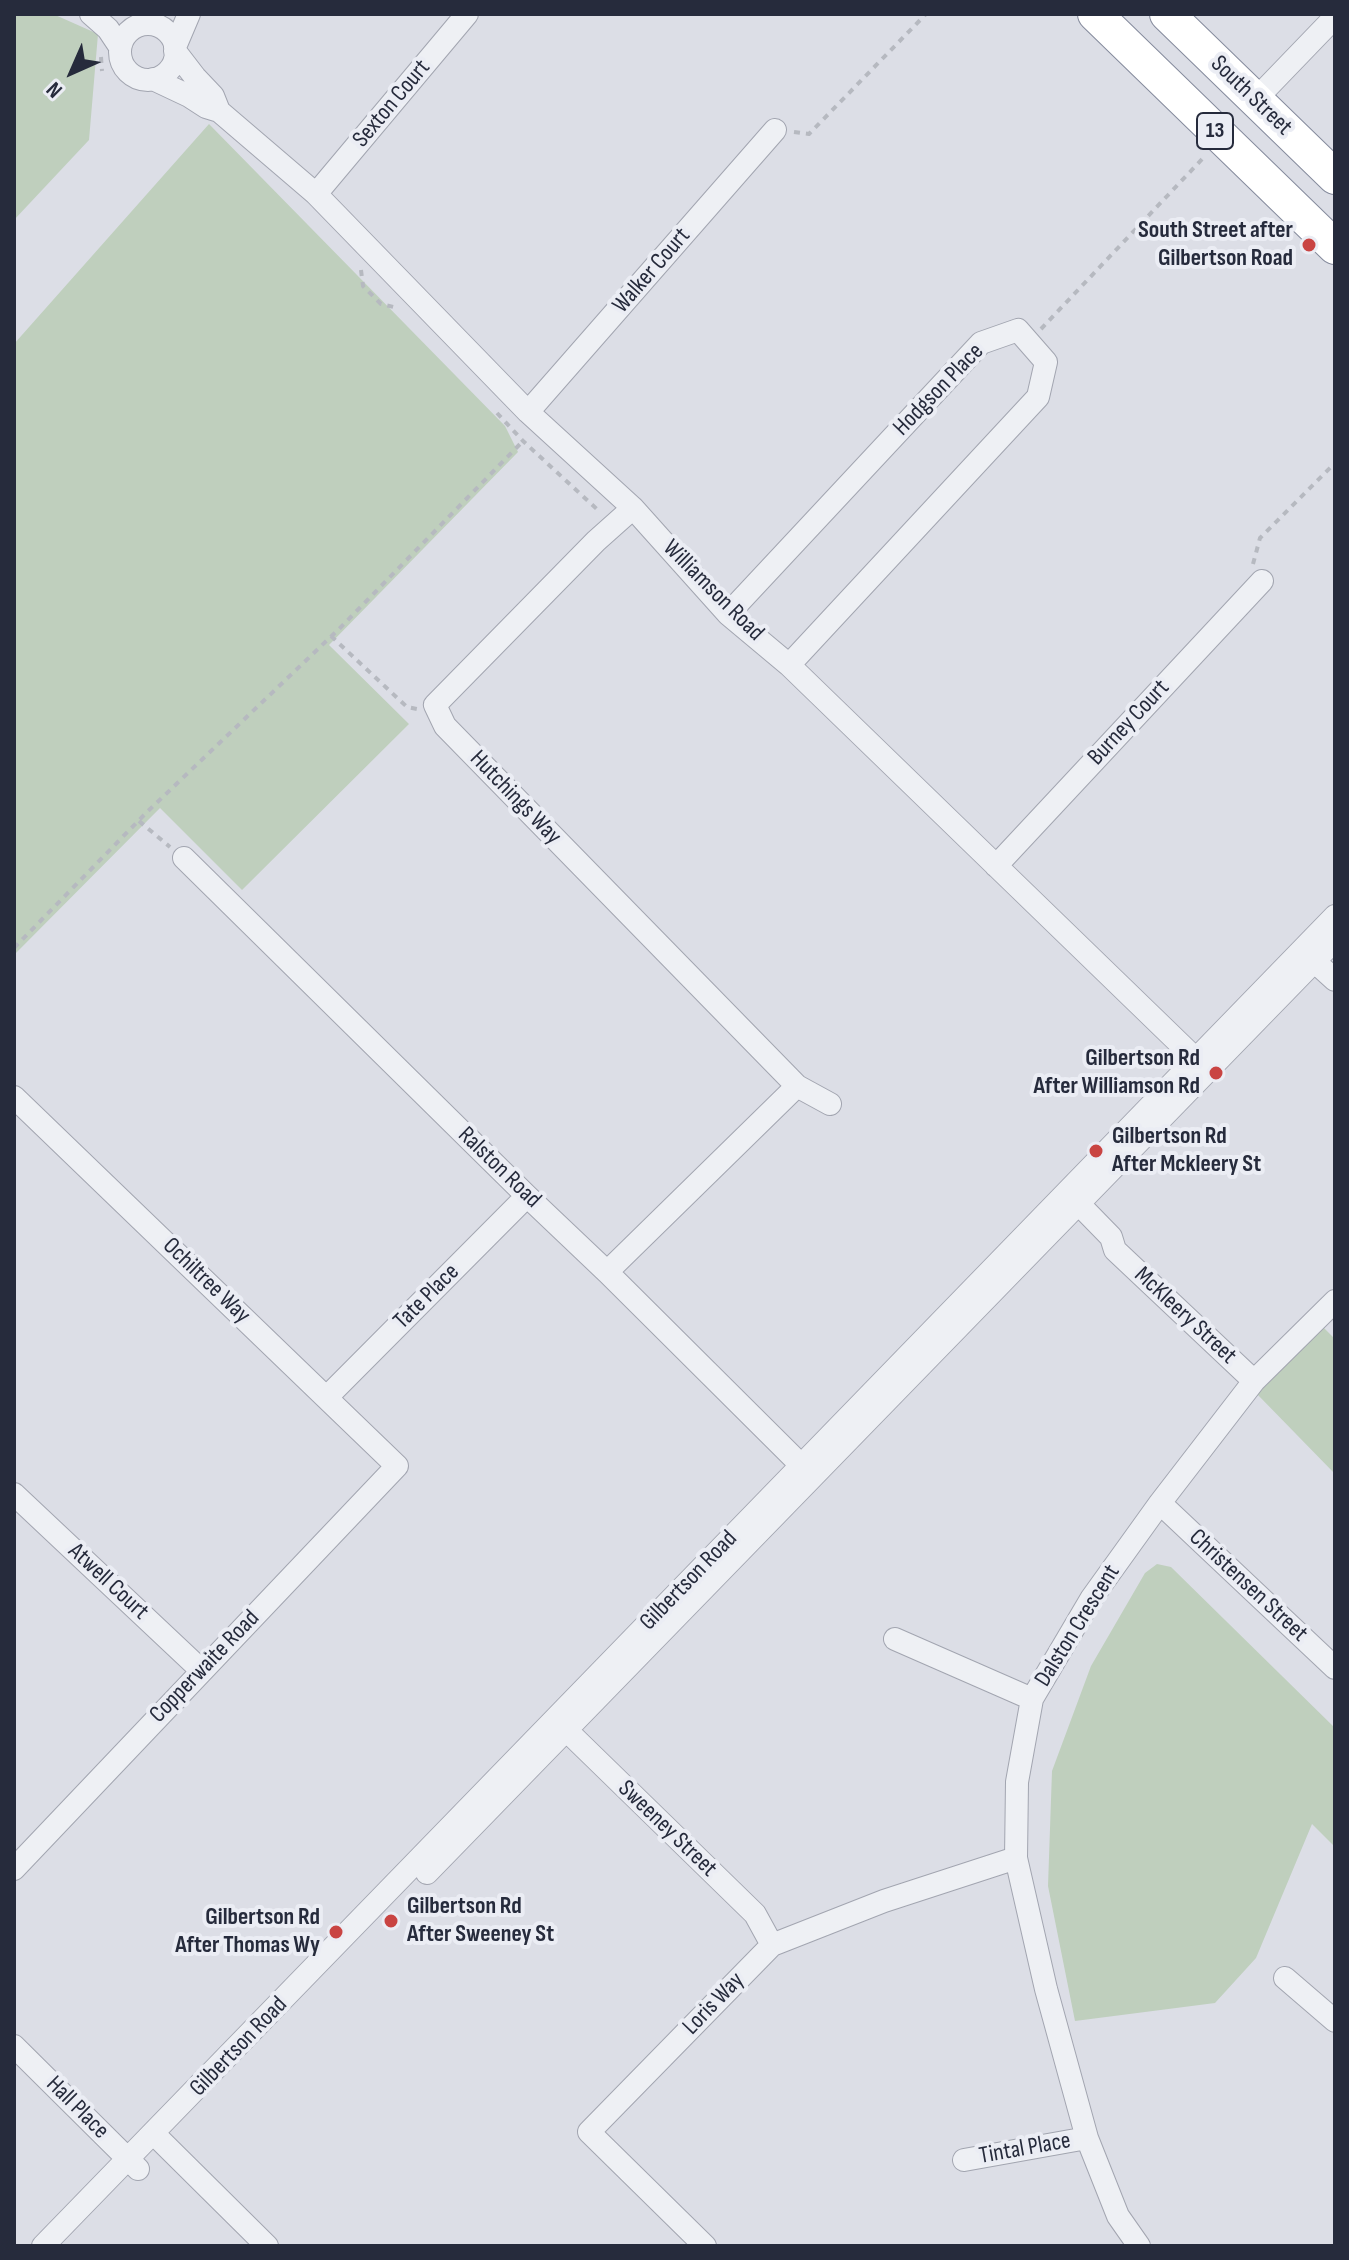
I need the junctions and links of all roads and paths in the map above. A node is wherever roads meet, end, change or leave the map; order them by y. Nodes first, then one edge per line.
1 (91, 14) edge
2 (189, 14) edge
3 (467, 14) edge
4 (926, 14) edge
5 (1095, 14) edge
6 (1167, 14) edge
7 (1335, 17) edge
8 (146, 19) edge
9 (120, 47) junction
10 (175, 49) junction
11 (153, 79) junction
12 (1255, 100) junction
13 (219, 111) junction
14 (775, 130) joint
15 (1208, 154) dead end
16 (1335, 177) edge
17 (316, 194) junction
18 (1335, 247) edge
19 (360, 267) dead end
20 (402, 309) dead end
21 (1029, 342) junction
22 (492, 408) dead end
23 (528, 412) junction
24 (523, 441) junction
25 (1335, 463) edge
26 (633, 508) junction
27 (596, 541) junction
28 (1262, 581) joint
29 (728, 614) junction
30 (331, 636) junction
31 (789, 665) junction
32 (439, 713) junction
33 (139, 821) junction
34 (184, 858) joint
35 (996, 866) junction
36 (1335, 916) edge
37 (1335, 940) edge
38 (14, 948) edge
39 (1308, 956) junction
40 (1335, 980) edge
41 (1202, 1065) junction
42 (797, 1086) junction
43 (14, 1097) edge
44 (830, 1104) dead end
45 (527, 1196) junction
46 (1067, 1203) junction
47 (607, 1272) junction
48 (1335, 1301) edge
49 (1254, 1381) junction
50 (327, 1397) junction
51 (397, 1466) joint
52 (808, 1471) junction
53 (14, 1494) edge
54 (1160, 1503) junction
55 (895, 1639) dead end
56 (1335, 1668) edge
57 (201, 1670) junction
58 (1032, 1699) junction
59 (560, 1724) junction
60 (1016, 1858) junction
61 (14, 1869) edge
62 (772, 1945) junction
63 (1285, 1978) dead end
64 (1335, 2021) edge
65 (14, 2046) edge
66 (1087, 2138) junction
67 (159, 2139) junction
68 (964, 2160) dead end
69 (134, 2164) junction
70 (43, 2246) edge
71 (65, 2246) edge
72 (267, 2246) edge
73 (705, 2246) edge
74 (1139, 2246) edge

1 - 9 street
2 - 10 street
3 - 17 street, Sexton Court
4 - 14 path
5 - 18 highway, South Street / 13
6 - 12 highway, South Street / 13
7 - 12 street
8 - 9 street
8 - 10 street
9 - 11 street
10 - 11 street
10 - 13 street, Williamson Road
11 - 13 street, Williamson Road
12 - 16 highway, South Street / 13
13 - 17 street, Williamson Road
14 - 23 street, Walker Court
15 - 21 path
17 - 23 street, Williamson Road
19 - 20 path
21 - 29 street, Hodgson Place
21 - 31 street
22 - 24 path
23 - 26 street, Williamson Road
24 - 27 path
24 - 30 path
25 - 28 path
26 - 27 street
26 - 29 street, Williamson Road
27 - 32 street
28 - 35 street, Burney Court
29 - 31 street, Williamson Road
30 - 32 path
30 - 33 path
31 - 35 street, Williamson Road
32 - 42 street, Hutchings Way
33 - 34 path
33 - 38 path
34 - 45 street, Ralston Road
35 - 41 street, Williamson Road
36 - 39 street, Gilbertson Road
37 - 39 street, Gilbertson Road
39 - 40 street
39 - 41 street, Gilbertson Road
41 - 46 street, Gilbertson Road
42 - 44 street, Hutchings Way
42 - 47 street
43 - 50 street, Ochiltree Way
45 - 47 street, Ralston Road
45 - 50 street, Tate Place
46 - 49 street, McKleery Street
46 - 52 street, Gilbertson Road
47 - 52 street, Ralston Road
48 - 49 street, Dalston Crescent
49 - 54 street, Dalston Crescent
50 - 51 street, Ochiltree Way
51 - 57 street, Copperwaite Road
52 - 59 street, Gilbertson Road
53 - 57 street, Atwell Court
54 - 56 street, Christensen Street
54 - 58 street, Dalston Crescent
55 - 58 street
57 - 61 street, Copperwaite Road
58 - 60 street, Dalston Crescent
59 - 62 street, Sweeney Street
59 - 67 street, Gilbertson Road
60 - 62 street, Loris Way
60 - 66 street, Dalston Crescent
62 - 73 street, Loris Way
63 - 64 street
65 - 69 street, Hall Place
66 - 68 street, Tintal Place
66 - 74 street, Dalston Crescent
67 - 69 street, Gilbertson Road
67 - 72 street
69 - 70 street, Gilbertson Road
69 - 71 street, Gilbertson Road

